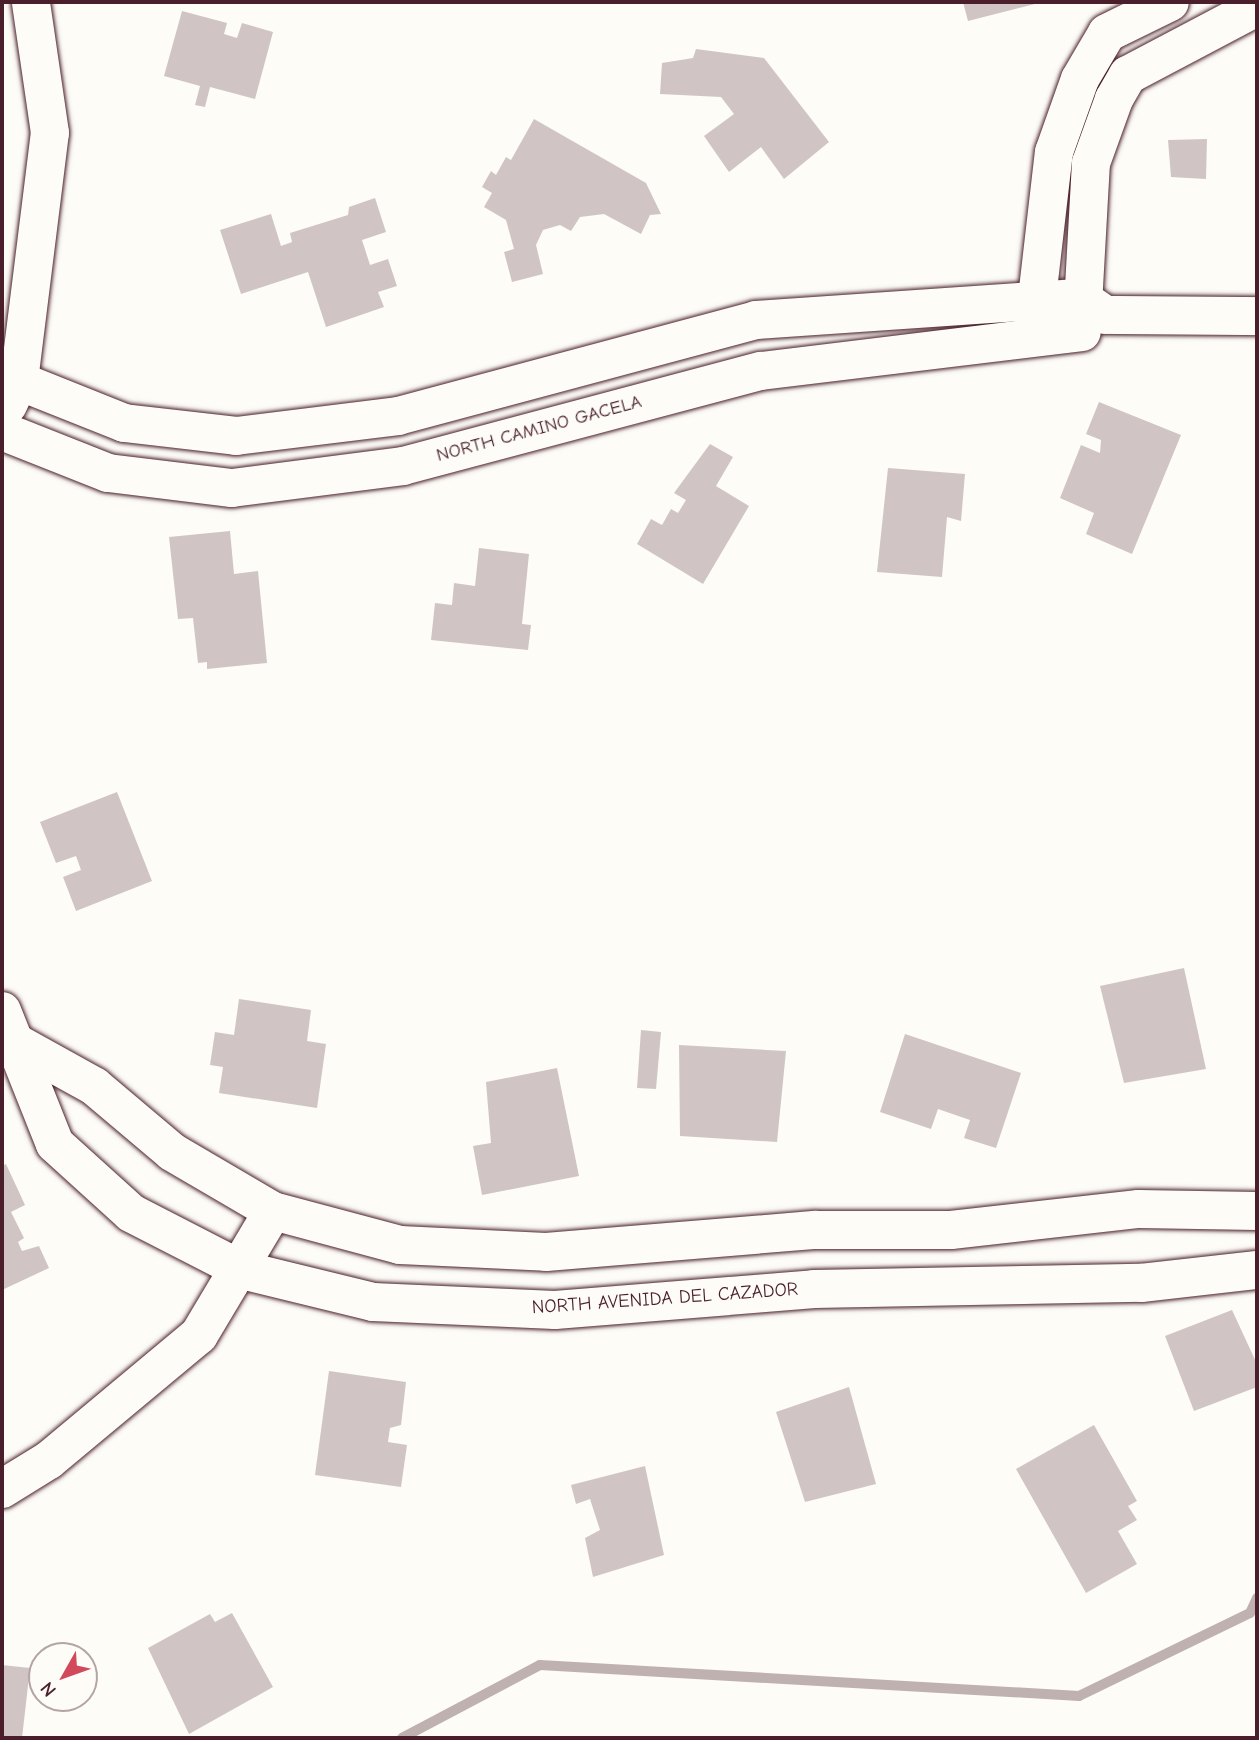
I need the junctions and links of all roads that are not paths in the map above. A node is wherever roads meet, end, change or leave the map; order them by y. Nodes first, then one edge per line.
1 (31, 2) edge
2 (1170, 2) edge
3 (1257, 7) edge
4 (1089, 315) junction
5 (1257, 316) edge
6 (1034, 318) junction
7 (540, 377) junction
8 (19, 381) junction
9 (2, 419) edge
10 (536, 430) junction
11 (2, 431) edge
12 (10, 1028) edge
13 (274, 1211) junction
14 (1257, 1211) edge
15 (242, 1270) junction
16 (1257, 1270) edge
17 (2, 1489) edge

1 - 8 street
2 - 6 street
3 - 4 street
4 - 5 street, NORTH CAMINO GACELA
4 - 6 street, NORTH CAMINO GACELA
6 - 7 street, NORTH CAMINO GACELA
6 - 10 street, NORTH CAMINO GACELA
7 - 8 street, NORTH CAMINO GACELA
7 - 10 street
8 - 9 street
10 - 11 street, NORTH CAMINO GACELA
12 - 13 street, NORTH AVENIDA DEL CAZADOR
12 - 15 street, NORTH AVENIDA DEL CAZADOR
13 - 14 street, NORTH AVENIDA DEL CAZADOR
13 - 15 street
15 - 16 street, NORTH AVENIDA DEL CAZADOR
15 - 17 street

